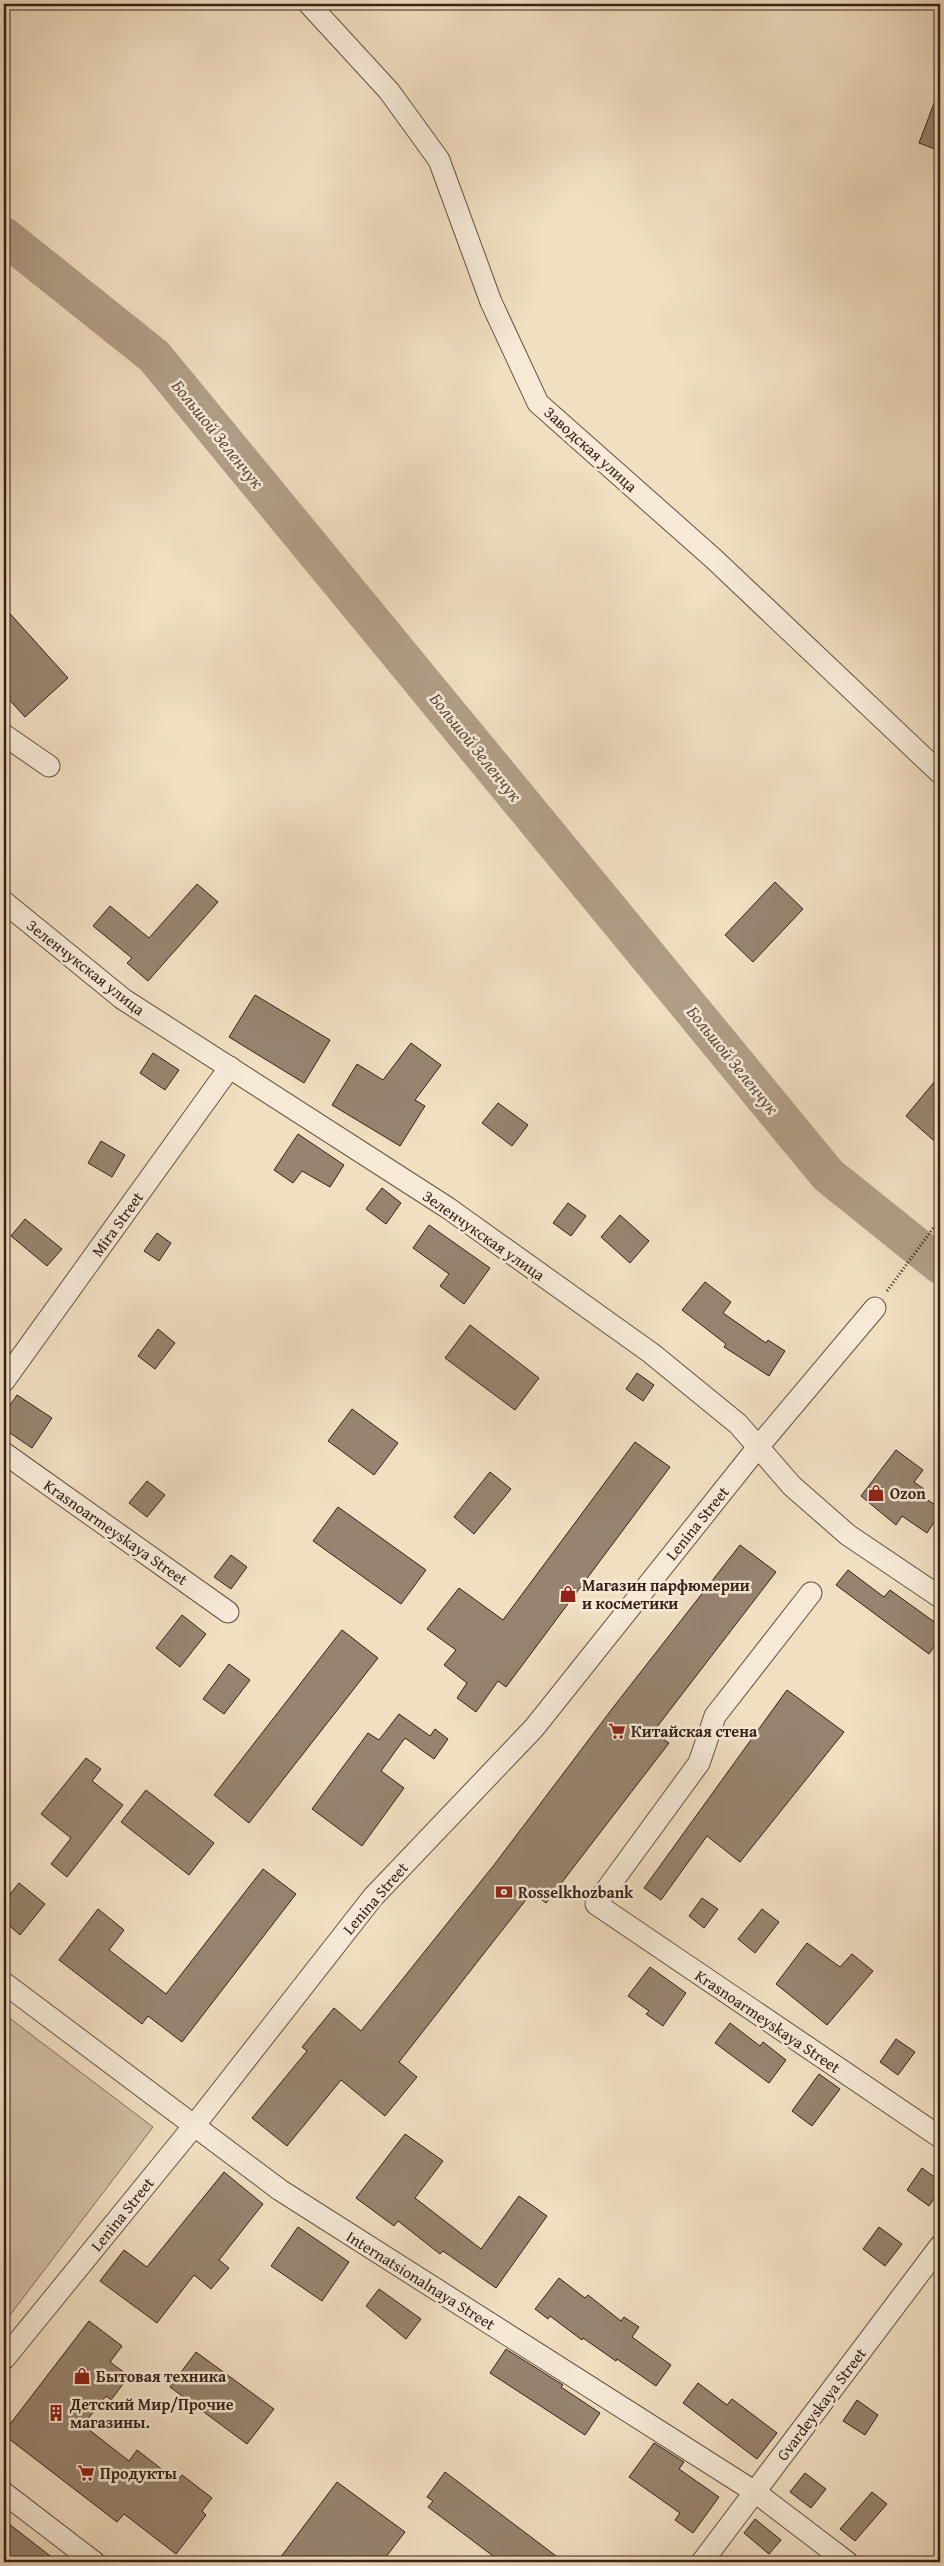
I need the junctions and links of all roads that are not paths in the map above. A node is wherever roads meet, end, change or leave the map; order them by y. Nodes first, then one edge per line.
1 (309, 4) edge
2 (4, 735) edge
3 (49, 766) dead end
4 (940, 773) edge
5 (4, 902) edge
6 (230, 1067) junction
7 (875, 1308) road end
8 (4, 1382) edge
9 (758, 1447) junction
10 (4, 1453) edge
11 (811, 1593) dead end
12 (940, 1597) edge
13 (228, 1612) dead end
14 (4, 1983) edge
15 (193, 2127) junction
16 (940, 2137) edge
17 (940, 2246) edge
18 (4, 2359) edge
19 (755, 2492) junction
20 (4, 2493) edge
21 (94, 2562) edge
22 (702, 2562) edge
23 (847, 2562) edge

1 - 4 street, Заводская улица
2 - 3 street
5 - 6 street, Зеленчукская улица
6 - 8 street, Mira Street
6 - 9 street, Зеленчукская улица
7 - 9 street, Lenina Street
9 - 12 street, Зеленчукская улица
9 - 15 street, Lenina Street
10 - 13 street, Krasnoarmeyskaya Street
11 - 16 street, Krasnoarmeyskaya Street
14 - 15 street, Internatsionalnaya Street
15 - 18 street, Lenina Street
15 - 19 street, Internatsionalnaya Street
17 - 19 street, Gvardeyskaya Street
19 - 22 street, Gvardeyskaya Street
19 - 23 street, Internatsionalnaya Street
20 - 21 street

